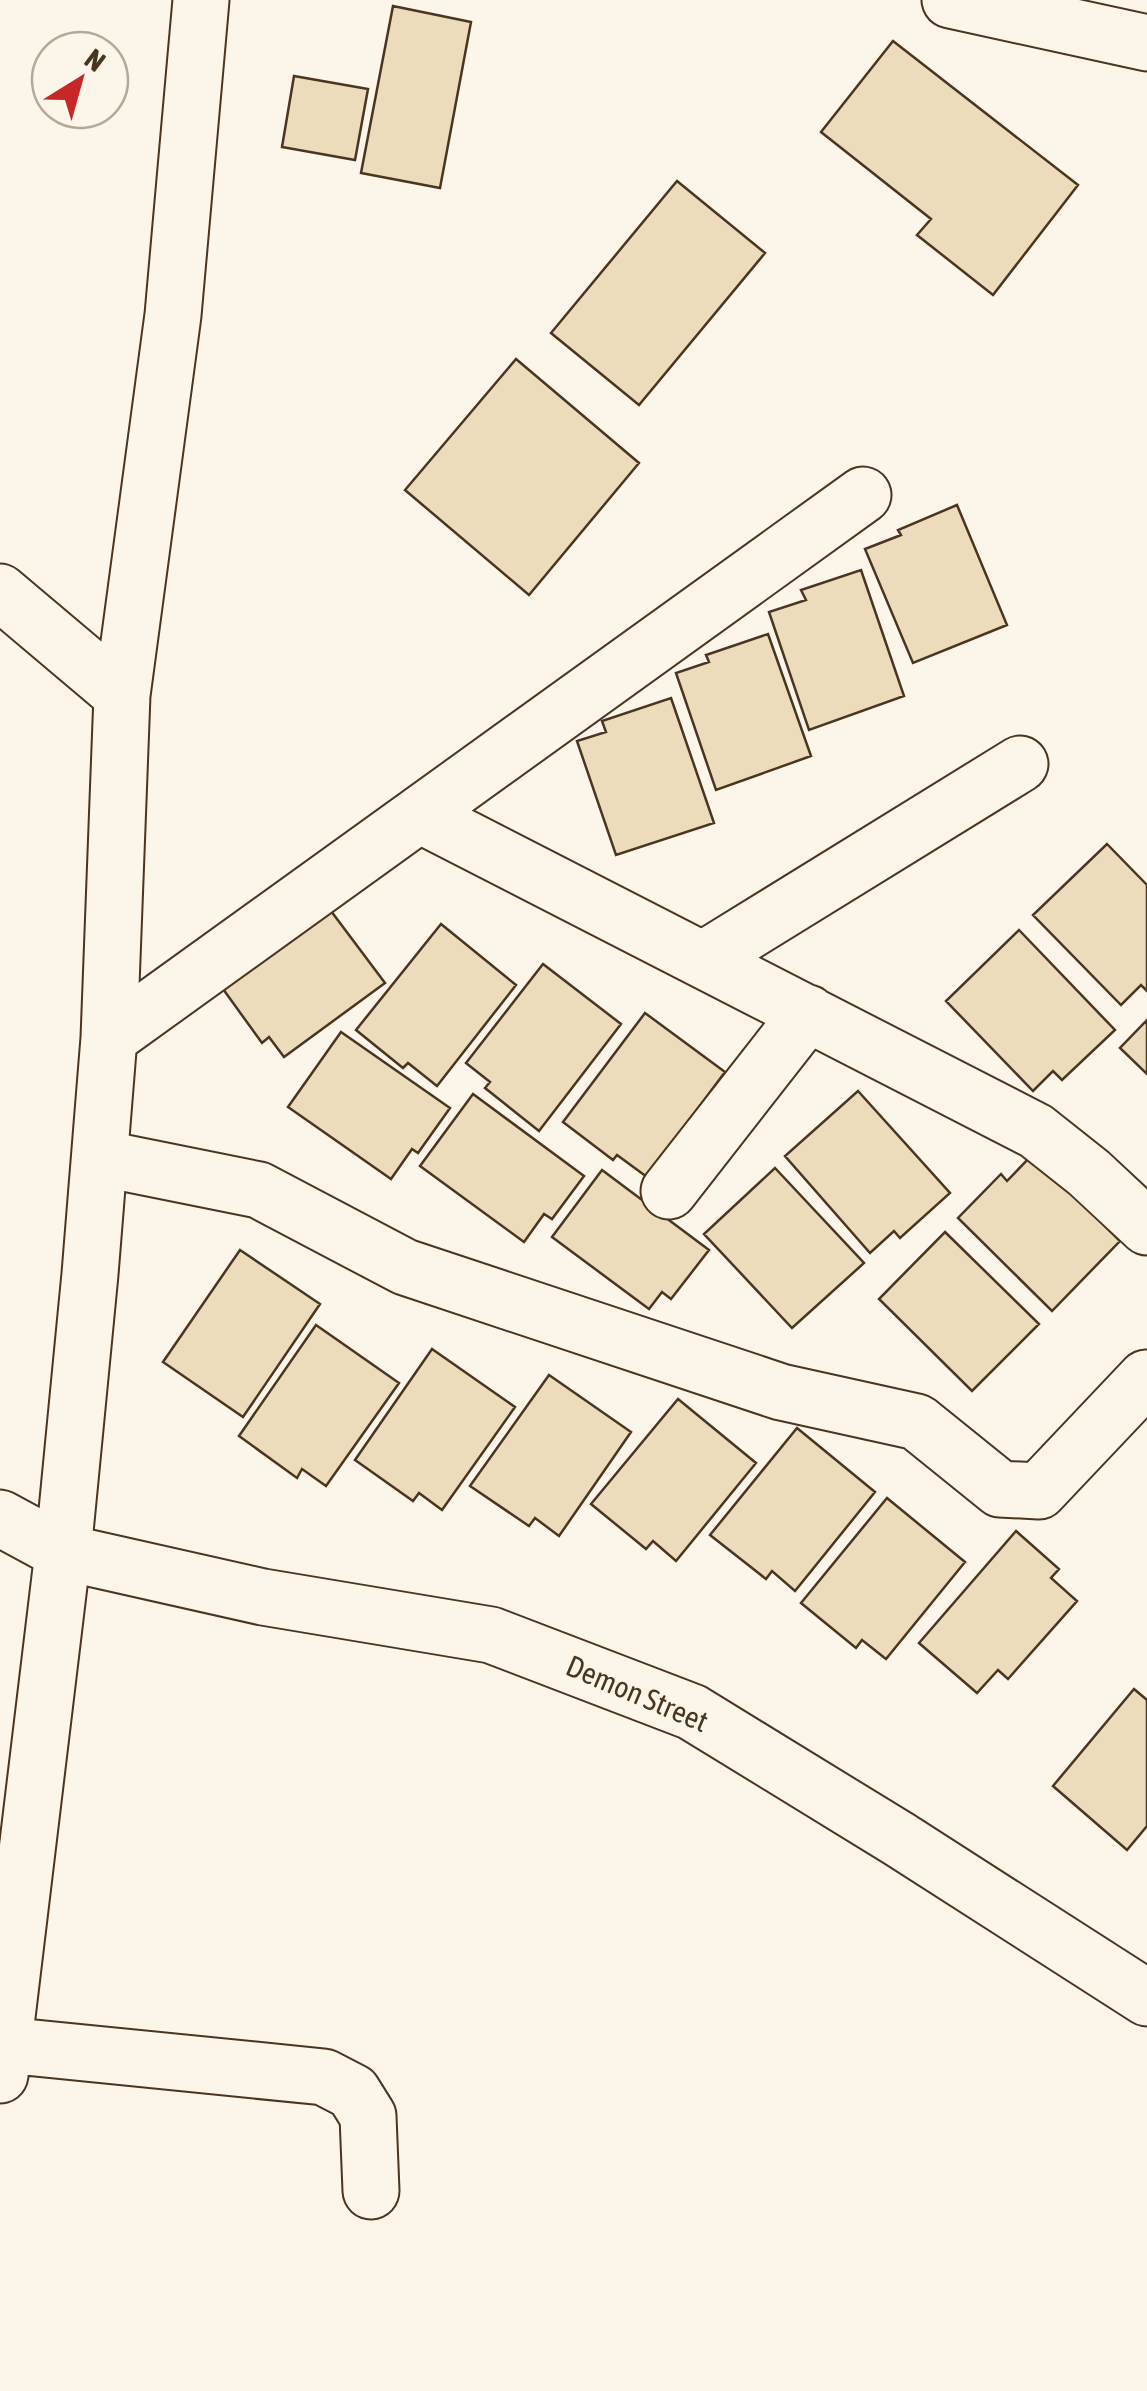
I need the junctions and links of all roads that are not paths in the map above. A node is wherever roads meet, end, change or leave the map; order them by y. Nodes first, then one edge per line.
1 (200, 0) edge
2 (950, 0) edge
3 (1147, 43) edge
4 (864, 494) dead end
5 (0, 592) edge
6 (122, 695) junction
7 (1020, 764) dead end
8 (420, 814) junction
9 (704, 959) junction
10 (808, 1013) junction
11 (109, 1038) junction
12 (100, 1158) junction
13 (669, 1191) dead end
14 (1147, 1227) edge
15 (1146, 1378) edge
16 (0, 1518) edge
17 (63, 1552) junction
18 (12, 1862) edge
19 (1147, 1998) edge
20 (3, 2060) edge
21 (370, 2192) dead end

1 - 6 street
2 - 3 street
4 - 8 street
5 - 6 street
6 - 11 street
7 - 9 street
8 - 9 street
8 - 11 street
9 - 10 street
10 - 13 street
10 - 14 street
11 - 12 street
12 - 15 street
12 - 17 street
16 - 17 street, Demon Street
17 - 18 street
17 - 19 street, Demon Street
18 - 20 street
20 - 21 street

